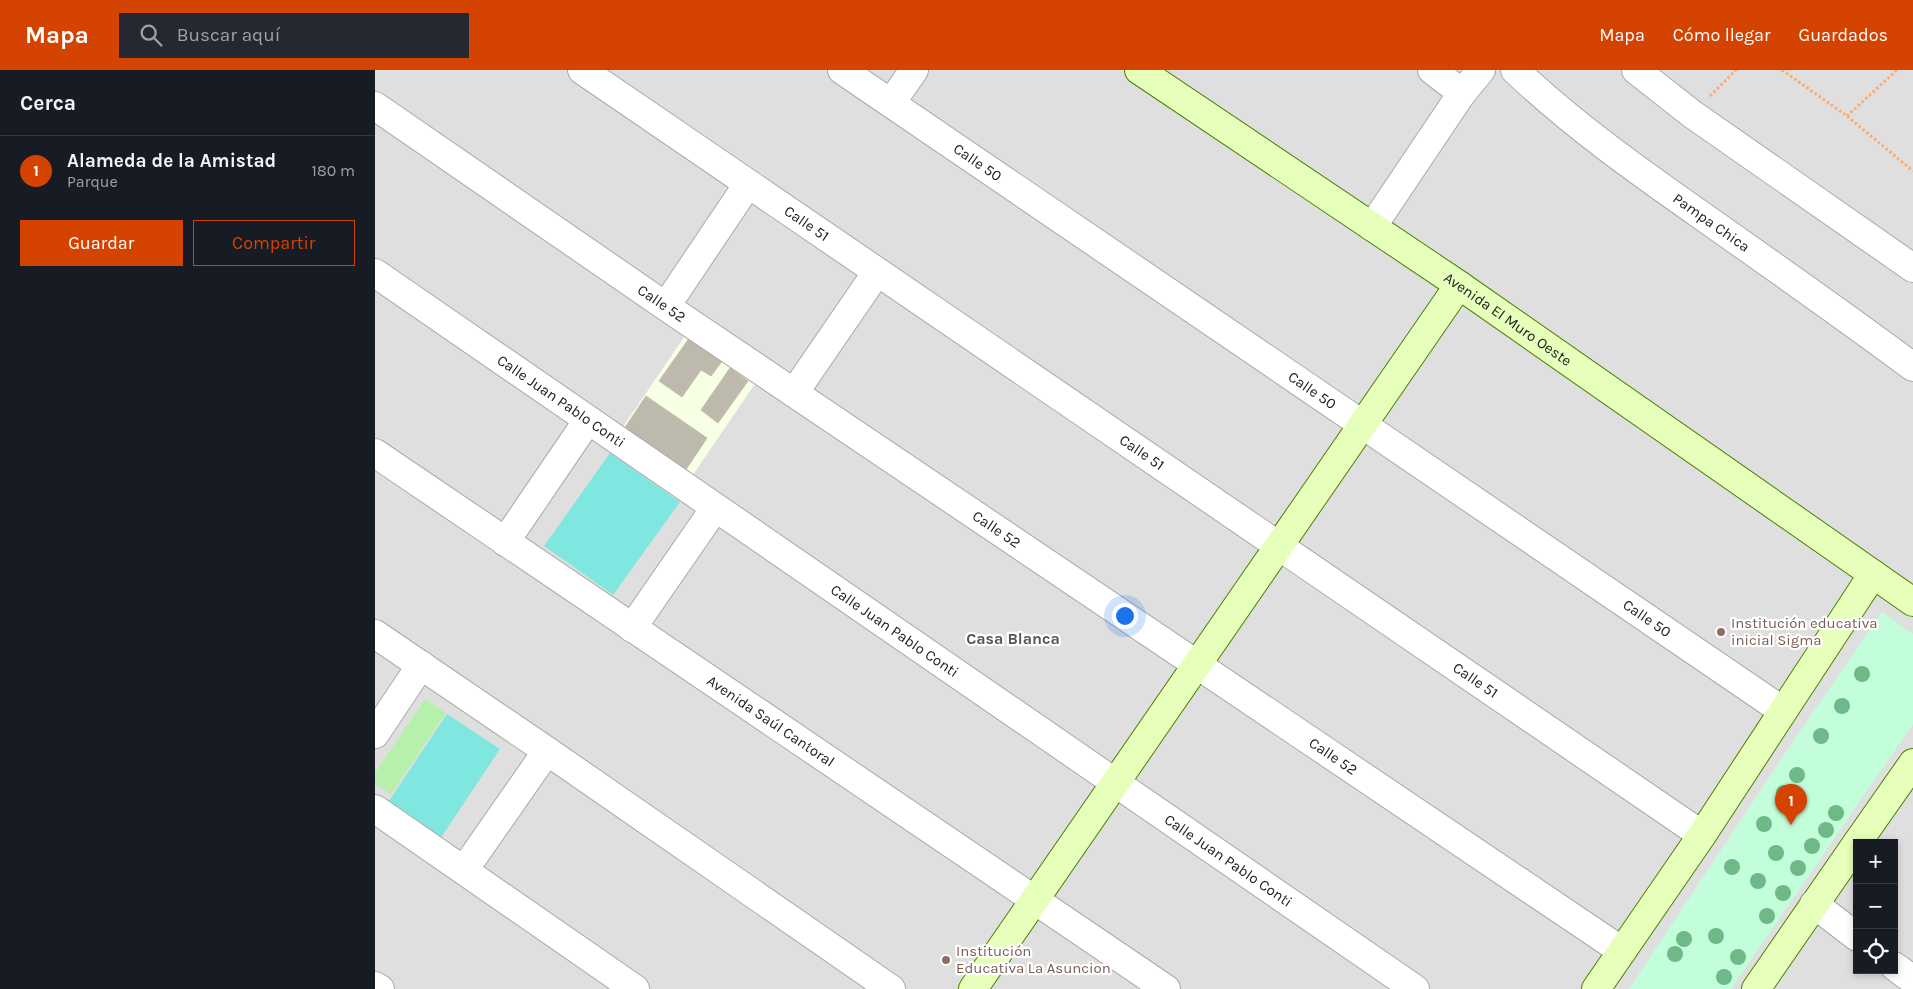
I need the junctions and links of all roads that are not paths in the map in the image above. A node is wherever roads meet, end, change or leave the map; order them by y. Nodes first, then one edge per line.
1 (582, 70) edge
2 (842, 70) edge
3 (914, 70) edge
4 (1139, 70) edge
5 (1432, 70) edge
6 (1481, 70) edge
7 (1515, 70) edge
8 (1636, 70) edge
9 (1541, 80) edge
10 (1462, 92) junction
11 (891, 104) junction
12 (375, 106) edge
13 (748, 184) junction
14 (1372, 227) junction
15 (1913, 268) edge
16 (877, 272) junction
17 (375, 273) edge
18 (1459, 285) junction
19 (666, 306) junction
20 (1913, 367) edge
21 (794, 393) junction
22 (588, 420) junction
23 (1363, 425) junction
24 (375, 453) edge
25 (715, 508) junction
26 (505, 542) junction
27 (1279, 547) junction
28 (1873, 574) junction
29 (1913, 602) edge
30 (632, 628) junction
31 (375, 634) edge
32 (421, 665) junction
33 (1197, 665) junction
34 (1783, 711) junction
35 (375, 734) edge
36 (547, 751) junction
37 (1913, 763) edge
38 (1116, 783) junction
39 (375, 809) edge
40 (1702, 835) junction
41 (1860, 839) edge
42 (1853, 849) edge
43 (465, 870) junction
44 (1035, 900) junction
45 (1814, 904) junction
46 (1853, 934) edge
47 (1622, 950) junction
48 (1898, 969) edge
49 (1913, 980) edge
50 (375, 986) edge
51 (380, 989) edge
52 (635, 989) edge
53 (891, 989) edge
54 (973, 989) edge
55 (1166, 989) edge
56 (1415, 989) edge
57 (1596, 989) edge
58 (1755, 989) edge

1 - 13 street, Calle 51
2 - 11 street, Calle 50
3 - 11 street
4 - 14 street, Avenida El Muro Oeste
5 - 10 street
6 - 10 street
7 - 9 street, Pampa Chica
8 - 15 street
9 - 20 street, Pampa Chica
10 - 14 street
11 - 23 street, Calle 50
12 - 19 street, Calle 52
13 - 16 street, Calle 51
13 - 19 street
14 - 18 street, Avenida El Muro Oeste
16 - 21 street
16 - 27 street, Calle 51
17 - 22 street, Calle Juan Pablo Conti
18 - 23 street
18 - 28 street, Avenida El Muro Oeste
19 - 21 street, Calle 52
21 - 33 street, Calle 52
22 - 25 street, Calle Juan Pablo Conti
22 - 26 street
23 - 27 street
23 - 34 street, Calle 50
24 - 26 street, Avenida Saúl Cantoral
25 - 30 street
25 - 38 street, Calle Juan Pablo Conti
26 - 30 street, Avenida Saúl Cantoral
27 - 33 street
27 - 40 street, Calle 51
28 - 29 street, Avenida El Muro Oeste
28 - 34 street
30 - 44 street, Avenida Saúl Cantoral
31 - 32 street
32 - 35 street
32 - 36 street
33 - 38 street
33 - 47 street, Calle 52
34 - 40 street
36 - 43 street
36 - 53 street
37 - 41 street
38 - 44 street
38 - 56 street, Calle Juan Pablo Conti
39 - 43 street
40 - 47 street
42 - 45 street
43 - 52 street
44 - 54 street
44 - 55 street, Avenida Saúl Cantoral
45 - 46 street
45 - 58 street
47 - 57 street
48 - 49 street
50 - 51 street

